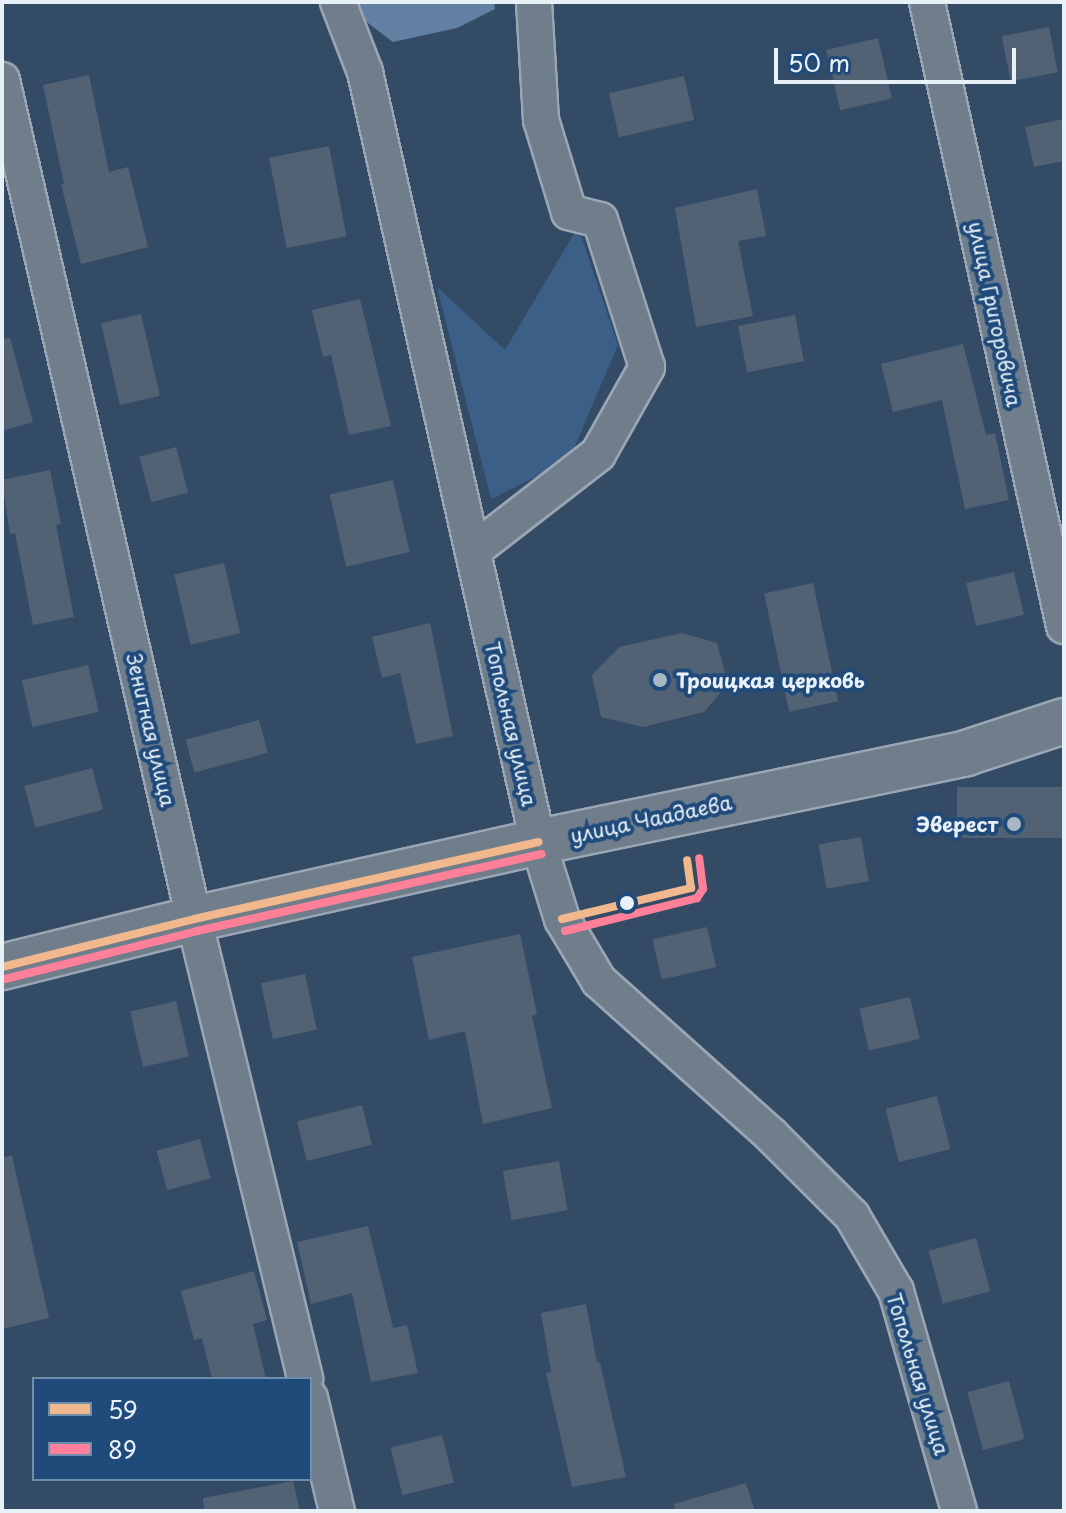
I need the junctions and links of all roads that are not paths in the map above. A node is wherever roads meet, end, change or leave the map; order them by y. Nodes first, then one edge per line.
1 (338, 2) edge
2 (534, 2) edge
3 (927, 2) edge
4 (2, 80) edge
5 (473, 551) junction
6 (1064, 626) edge
7 (1064, 721) edge
8 (538, 842) junction
9 (194, 919) junction
10 (2, 967) edge
11 (305, 1377) edge
12 (312, 1406) edge
13 (337, 1511) edge
14 (959, 1511) edge

1 - 5 street, Топольная улица
2 - 5 street
3 - 6 street, улица Григоровича
4 - 9 street, Зенитная улица
5 - 8 street, Топольная улица
7 - 8 street, улица Чаадаева
8 - 9 street, улица Чаадаева
8 - 14 street, Топольная улица
9 - 10 street, улица Чаадаева
9 - 11 street, Зенитная улица
12 - 13 street

